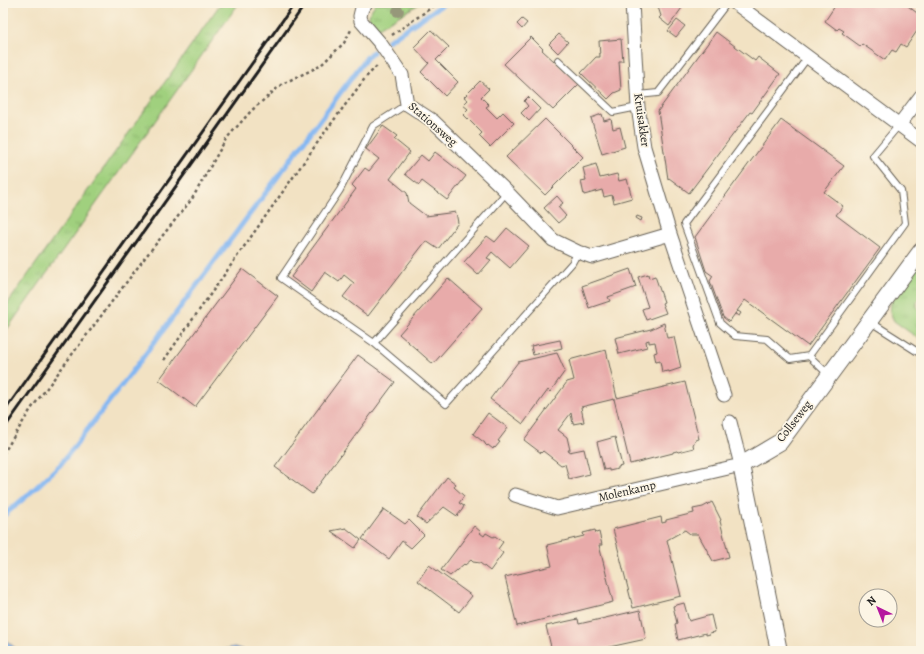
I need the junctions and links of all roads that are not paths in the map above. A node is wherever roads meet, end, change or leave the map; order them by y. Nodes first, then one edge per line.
1 (366, 3) edge
2 (632, 3) edge
3 (727, 3) edge
4 (735, 3) edge
5 (808, 57) junction
6 (558, 60) dead end
7 (921, 96) edge
8 (638, 101) junction
9 (407, 104) junction
10 (899, 125) junction
11 (921, 141) edge
12 (507, 192) junction
13 (670, 234) junction
14 (921, 251) edge
15 (578, 252) junction
16 (870, 321) junction
17 (374, 343) junction
18 (921, 354) edge
19 (809, 356) junction
20 (829, 375) junction
21 (724, 395) dead end
22 (730, 422) dead end
23 (741, 465) junction
24 (515, 495) dead end
25 (779, 651) edge

1 - 9 street, Stationsweg
2 - 8 street, Kruisakker
3 - 8 lane
4 - 5 street
5 - 10 street
5 - 19 lane
6 - 8 lane
7 - 10 street
8 - 13 street, Kruisakker
9 - 12 street, Stationsweg
9 - 17 lane
10 - 11 street
10 - 19 lane
12 - 15 street
12 - 17 lane
13 - 15 street
13 - 21 street, Kruisakker
14 - 16 street, Collseweg
15 - 17 lane
16 - 18 lane
16 - 20 street, Collseweg
19 - 20 lane
20 - 23 street, Collseweg
22 - 23 street
23 - 24 street, Molenkamp
23 - 25 street

